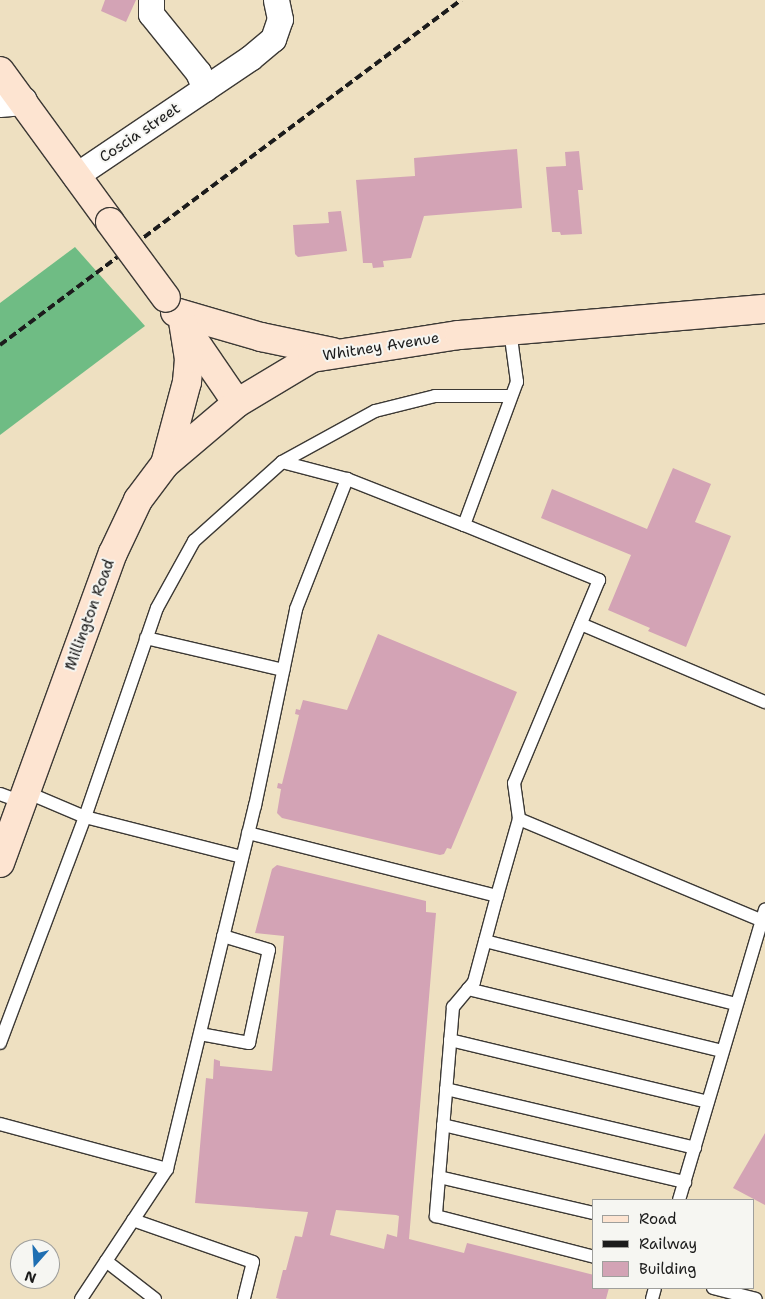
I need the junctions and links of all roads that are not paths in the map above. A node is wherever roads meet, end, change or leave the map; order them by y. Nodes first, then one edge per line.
1 (151, 0) edge
2 (276, 0) edge
3 (0, 71) edge
4 (205, 89) junction
5 (11, 102) edge
6 (75, 176) junction
7 (765, 309) edge
8 (175, 311) junction
9 (510, 330) junction
10 (338, 354) junction
11 (511, 396) junction
12 (236, 404) junction
13 (282, 462) junction
14 (165, 464) junction
15 (347, 479) junction
16 (464, 525) junction
17 (581, 624) junction
18 (146, 638) junction
19 (283, 670) junction
20 (765, 702) edge
21 (16, 796) edge
22 (85, 818) junction
23 (519, 819) junction
24 (248, 833) junction
25 (242, 857) junction
26 (0, 863) edge
27 (497, 896) junction
28 (763, 917) edge
29 (223, 936) junction
30 (485, 942) junction
31 (468, 989) junction
32 (736, 1004) junction
33 (200, 1034) junction
34 (450, 1040) junction
35 (0, 1043) edge
36 (722, 1051) junction
37 (446, 1089) junction
38 (708, 1102) junction
39 (0, 1124) edge
40 (443, 1125) junction
41 (694, 1148) junction
42 (167, 1169) junction
43 (439, 1177) junction
44 (685, 1182) junction
45 (680, 1199) edge
46 (592, 1213) edge
47 (134, 1220) junction
48 (592, 1256) edge
49 (106, 1261) junction
50 (717, 1289) edge
51 (81, 1299) edge
52 (155, 1299) edge
53 (244, 1299) edge
54 (756, 1299) edge

1 - 4 street
2 - 4 street, Coscia street
3 - 5 main road
4 - 6 street, Coscia street
5 - 6 main road
6 - 8 main road, bridge
7 - 9 main road, Whitney Avenue
8 - 10 main road
8 - 12 main road
8 - 14 main road
9 - 10 main road, Whitney Avenue
9 - 11 lane
10 - 12 main road, Whitney Avenue
11 - 13 lane
11 - 16 lane
12 - 14 main road, Millington Road
13 - 15 lane
13 - 18 lane
14 - 21 main road, Millington Road
15 - 16 lane
15 - 19 lane
16 - 17 lane
17 - 20 lane
17 - 23 lane
18 - 19 lane
18 - 22 lane
19 - 24 lane
21 - 22 lane
21 - 26 main road, Millington Road
22 - 25 lane
22 - 35 lane
23 - 27 lane
23 - 28 lane
24 - 25 lane
24 - 27 lane
25 - 29 lane
27 - 30 lane
28 - 32 lane
29 - 33 lane
29 - 33 lane
30 - 31 lane
30 - 32 lane
31 - 34 lane
31 - 36 lane
32 - 36 lane
33 - 42 lane
34 - 37 lane
34 - 38 lane
36 - 38 lane
37 - 40 lane
37 - 41 lane
38 - 41 lane
39 - 42 lane
40 - 43 lane
40 - 44 lane
41 - 44 lane
42 - 47 lane
43 - 46 lane
43 - 48 lane
44 - 45 lane
47 - 49 lane
47 - 53 lane
49 - 51 lane
49 - 52 lane
50 - 54 lane

